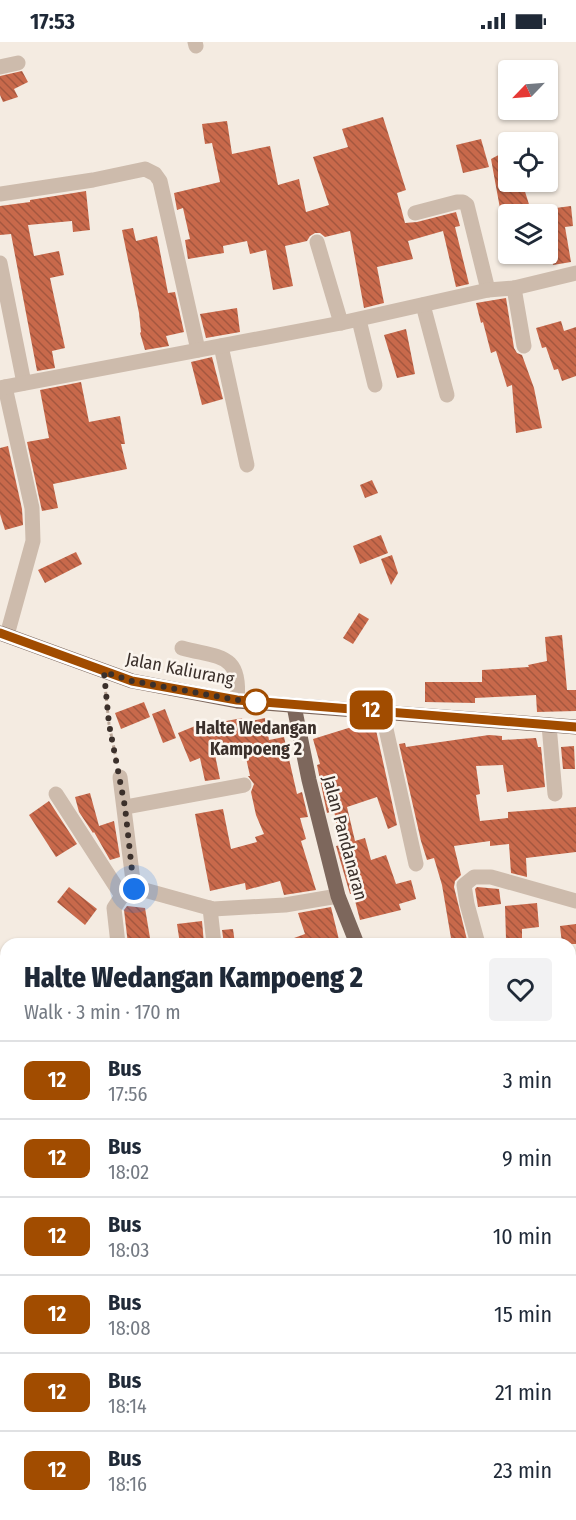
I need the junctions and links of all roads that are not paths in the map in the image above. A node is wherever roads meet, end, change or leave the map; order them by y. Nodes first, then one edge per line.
1 (18, 63) dead end
2 (0, 68) edge
3 (0, 194) edge
4 (415, 213) dead end
5 (317, 242) dead end
6 (0, 263) edge
7 (576, 273) edge
8 (514, 288) junction
9 (488, 290) junction
10 (423, 305) junction
11 (359, 320) junction
12 (341, 323) junction
13 (220, 346) junction
14 (524, 346) dead end
15 (198, 350) junction
16 (24, 383) junction
17 (375, 385) dead end
18 (2, 387) edge
19 (447, 394) dead end
20 (247, 465) dead end
21 (4, 634) edge
22 (182, 648) dead end
23 (237, 700) junction
24 (294, 706) junction
25 (382, 711) junction
26 (549, 725) junction
27 (576, 727) edge
28 (120, 777) road end
29 (244, 785) dead end
30 (56, 794) dead end
31 (555, 794) dead end
32 (125, 807) junction
33 (416, 864) dead end
34 (128, 892) junction
35 (339, 896) junction
36 (576, 901) edge
37 (210, 908) junction
38 (117, 938) edge
39 (213, 938) edge
40 (355, 938) edge
41 (476, 938) edge

1 - 2 street
3 - 15 street
4 - 9 street
5 - 12 street
6 - 16 street
7 - 8 street
8 - 9 street
8 - 14 street
9 - 10 street
10 - 11 street
10 - 19 street
11 - 12 street
11 - 17 street
12 - 13 street
13 - 15 street
13 - 20 street
15 - 16 street
16 - 18 street
18 - 21 street
21 - 23 main road, Jalan Kaliurang
22 - 23 street
23 - 24 main road, Jalan Kaliurang
24 - 25 main road, Jalan Kaliurang
24 - 35 main road, Jalan Pandanaran
25 - 26 main road, Jalan Kaliurang
25 - 33 street
26 - 27 main road, Jalan Kaliurang
26 - 31 street
28 - 32 street
29 - 32 street
30 - 34 street
32 - 34 street
34 - 37 street
34 - 38 street
35 - 37 street
35 - 40 main road, Jalan Pandanaran
36 - 41 street
37 - 39 street

